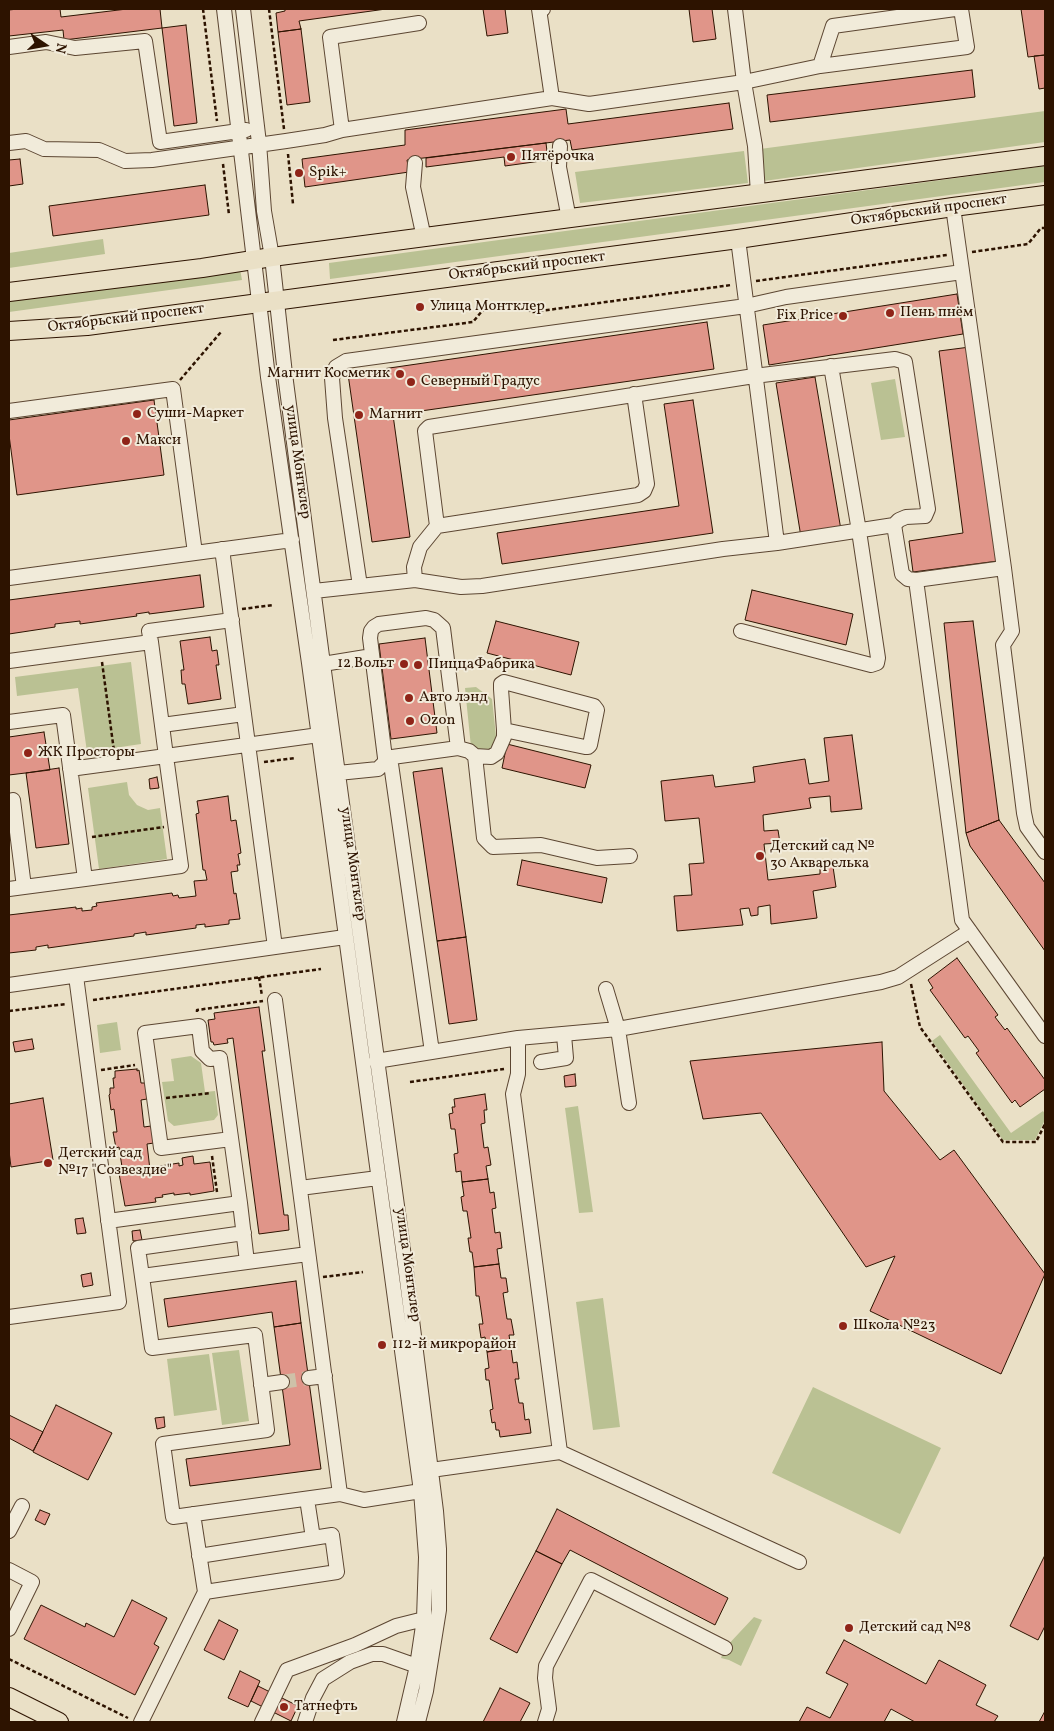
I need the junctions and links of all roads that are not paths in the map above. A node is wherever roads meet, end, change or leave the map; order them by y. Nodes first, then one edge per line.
1 (224, 9) edge
2 (243, 9) edge
3 (543, 9) edge
4 (735, 9) edge
5 (955, 9) edge
6 (961, 9) edge
7 (418, 23) dead end
8 (9, 47) edge
9 (820, 66) junction
10 (744, 82) junction
11 (552, 98) junction
12 (257, 129) junction
13 (342, 130) junction
14 (239, 131) junction
15 (9, 143) edge
16 (560, 146) dead end
17 (241, 147) junction
18 (1045, 156) edge
19 (415, 163) dead end
20 (758, 194) junction
21 (1045, 195) edge
22 (953, 207) junction
23 (570, 219) junction
24 (424, 238) junction
25 (738, 239) junction
26 (272, 257) junction
27 (254, 260) junction
28 (962, 272) junction
29 (9, 292) edge
30 (276, 300) junction
31 (259, 304) junction
32 (746, 306) junction
33 (9, 331) edge
34 (831, 366) junction
35 (754, 376) junction
36 (634, 394) junction
37 (9, 411) edge
38 (894, 525) junction
39 (437, 526) junction
40 (859, 531) junction
41 (292, 540) junction
42 (777, 543) junction
43 (222, 549) junction
44 (195, 553) junction
45 (1004, 568) junction
46 (9, 578) edge
47 (415, 580) junction
48 (916, 580) junction
49 (360, 586) junction
50 (314, 591) junction
51 (231, 615) junction
52 (741, 631) dead end
53 (151, 642) junction
54 (372, 656) junction
55 (9, 661) edge
56 (323, 664) junction
57 (244, 714) junction
58 (9, 722) edge
59 (162, 725) junction
60 (504, 730) junction
61 (318, 735) junction
62 (248, 745) junction
63 (458, 748) junction
64 (166, 756) junction
65 (476, 756) junction
66 (388, 757) junction
67 (70, 769) junction
68 (338, 773) junction
69 (9, 801) edge
70 (1045, 852) edge
71 (630, 856) dead end
72 (84, 879) junction
73 (24, 887) junction
74 (9, 889) edge
75 (970, 931) junction
76 (345, 937) junction
77 (275, 947) junction
78 (76, 976) junction
79 (9, 985) edge
80 (606, 989) dead end
81 (269, 1000) road end
82 (618, 1029) junction
83 (564, 1035) junction
84 (1045, 1036) edge
85 (518, 1038) junction
86 (432, 1052) junction
87 (376, 1061) junction
88 (541, 1062) dead end
89 (629, 1103) dead end
90 (231, 1139) junction
91 (378, 1178) junction
92 (300, 1188) junction
93 (240, 1204) junction
94 (108, 1221) junction
95 (244, 1233) junction
96 (308, 1254) junction
97 (247, 1262) junction
98 (142, 1276) junction
99 (9, 1317) edge
100 (325, 1376) junction
101 (308, 1378) tunnel mouth
102 (282, 1382) tunnel mouth
103 (261, 1385) junction
104 (560, 1452) junction
105 (431, 1470) junction
106 (421, 1491) junction
107 (340, 1494) junction
108 (307, 1499) junction
109 (22, 1506) dead end
110 (193, 1514) junction
111 (9, 1532) edge
112 (313, 1538) junction
113 (199, 1556) junction
114 (799, 1562) dead end
115 (9, 1570) edge
116 (205, 1592) junction
117 (424, 1619) junction
118 (9, 1629) edge
119 (725, 1648) dead end
120 (417, 1666) junction
121 (9, 1697) edge
122 (134, 1720) edge
123 (59, 1722) edge
124 (262, 1722) edge
125 (305, 1722) edge
126 (404, 1722) edge
127 (418, 1722) edge
128 (545, 1722) edge

1 - 14 street, улица Монтклер
2 - 12 street, улица Монтклер
3 - 11 street
4 - 10 street
5 - 9 street
6 - 9 street
7 - 13 street
8 - 14 street
9 - 10 street
10 - 11 street
10 - 20 street
11 - 13 street
12 - 14 street
12 - 26 street, улица Монтклер
13 - 17 street
14 - 17 street, улица Монтклер
15 - 17 street
16 - 23 street
17 - 27 street, улица Монтклер
18 - 20 main road
19 - 24 street
20 - 23 main road
21 - 22 main road, Октябрьский проспект
22 - 25 main road, Октябрьский проспект
22 - 28 street
23 - 24 main road
24 - 26 main road
25 - 30 main road, Октябрьский проспект
25 - 32 street
26 - 27 main road
26 - 30 street, улица Монтклер
27 - 29 main road
27 - 31 street, улица Монтклер
28 - 32 street
28 - 45 street
30 - 31 main road, Октябрьский проспект
30 - 50 street, улица Монтклер
31 - 33 main road, Октябрьский проспект
31 - 41 street, улица Монтклер
32 - 35 street
32 - 49 street
34 - 35 street
34 - 38 street
34 - 40 street
35 - 36 street
35 - 42 street
36 - 39 street
36 - 39 street
37 - 44 street
38 - 40 street
38 - 48 street
39 - 47 street
40 - 42 street
40 - 52 street
41 - 43 street
41 - 61 street, улица Монтклер
42 - 47 street
43 - 44 street
43 - 51 street
44 - 46 street
45 - 48 street
45 - 70 street
47 - 49 street
48 - 75 street
49 - 50 street
50 - 56 street, улица Монтклер
51 - 53 street
51 - 57 street
53 - 55 street
53 - 59 street
54 - 56 street
54 - 63 street
54 - 66 street
56 - 68 street, улица Монтклер
57 - 59 street
57 - 62 street
58 - 67 street
59 - 64 street
60 - 60 street
60 - 65 street
61 - 62 street
61 - 76 street, улица Монтклер
62 - 64 street
62 - 77 street
63 - 65 street
63 - 66 street
64 - 67 street
64 - 72 street
65 - 71 street
66 - 68 street
66 - 86 street
67 - 72 street
68 - 87 street, улица Монтклер
69 - 73 street
72 - 73 street
73 - 74 street
75 - 82 street
75 - 84 street
76 - 77 street
76 - 91 street, улица Монтклер
77 - 78 street
78 - 79 street
78 - 94 street
80 - 82 street
81 - 92 street
82 - 83 street
82 - 89 street
83 - 85 street
83 - 88 street
85 - 86 street
85 - 104 street
86 - 87 street
87 - 105 street, улица Монтклер
90 - 90 street
90 - 93 street
91 - 92 street
91 - 106 street, улица Монтклер
92 - 96 street
93 - 94 street
93 - 95 street
94 - 99 street
95 - 97 street
95 - 98 street
96 - 97 street
96 - 100 street
97 - 98 street
98 - 103 street
100 - 101 street
100 - 107 street
102 - 103 street
103 - 110 street
104 - 105 street
104 - 114 street
105 - 127 street, улица Монтклер
106 - 107 street
106 - 117 street, улица Монтклер
107 - 108 street
108 - 110 street
108 - 112 street
109 - 111 street
110 - 113 street
112 - 113 street
112 - 116 street
113 - 116 street
115 - 118 street
116 - 122 street
117 - 120 street, улица Монтклер
117 - 124 street
119 - 128 street
120 - 125 street
120 - 126 street, улица Монтклер
121 - 123 main road

